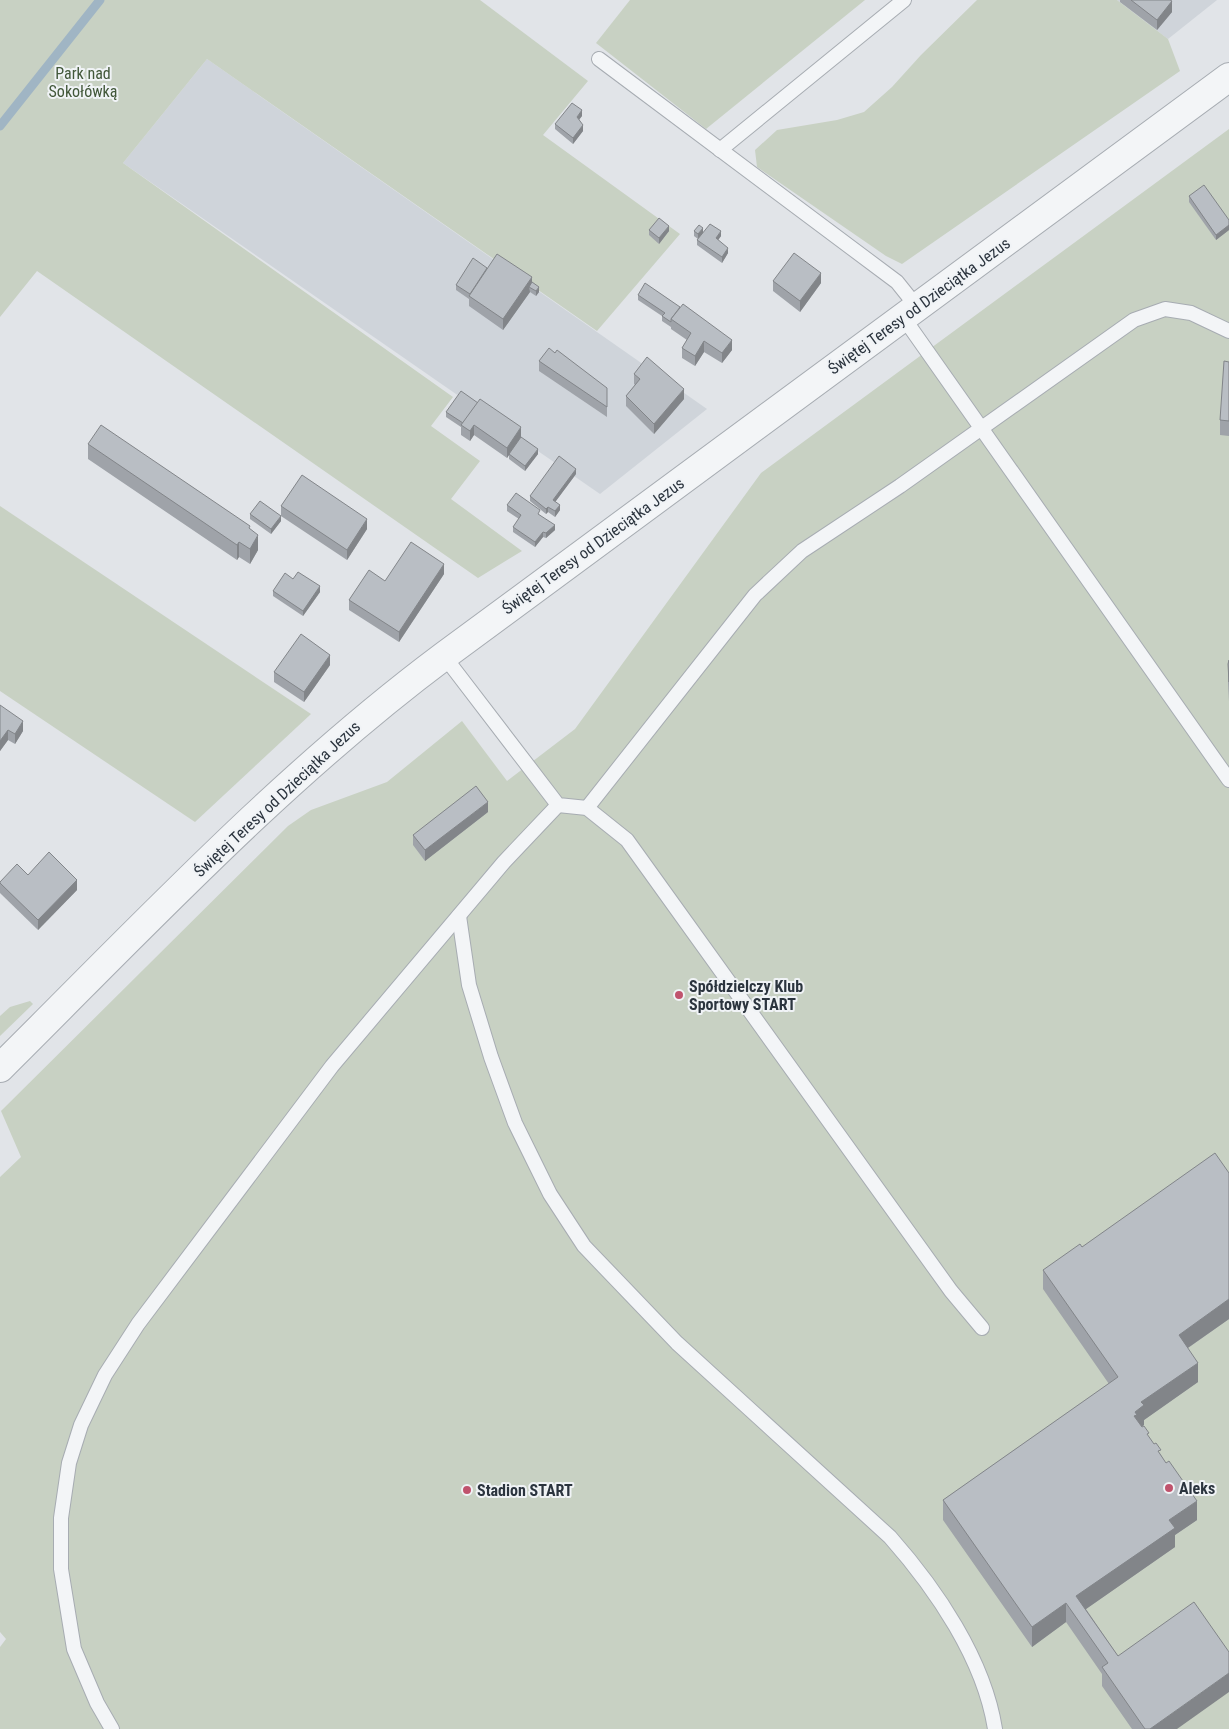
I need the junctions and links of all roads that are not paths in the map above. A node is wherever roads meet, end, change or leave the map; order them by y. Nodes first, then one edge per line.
1 (904, 0) edge
2 (599, 59) dead end
3 (1229, 77) edge
4 (720, 150) junction
5 (910, 312) junction
6 (1229, 331) edge
7 (982, 428) junction
8 (444, 656) junction
9 (1229, 780) edge
10 (558, 805) junction
11 (587, 808) junction
12 (459, 916) junction
13 (0, 1068) edge
14 (982, 1328) dead end
15 (112, 1729) edge
16 (995, 1729) edge

1 - 4 lane
2 - 4 lane
3 - 5 street, Świętej Teresy od Dzieciątka Jezus
4 - 5 lane
5 - 7 lane
5 - 8 street, Świętej Teresy od Dzieciątka Jezus
6 - 7 lane
7 - 9 lane
7 - 11 lane
8 - 10 lane
8 - 13 street, Świętej Teresy od Dzieciątka Jezus
10 - 11 lane
10 - 12 lane
11 - 14 lane
12 - 15 lane
12 - 16 lane

